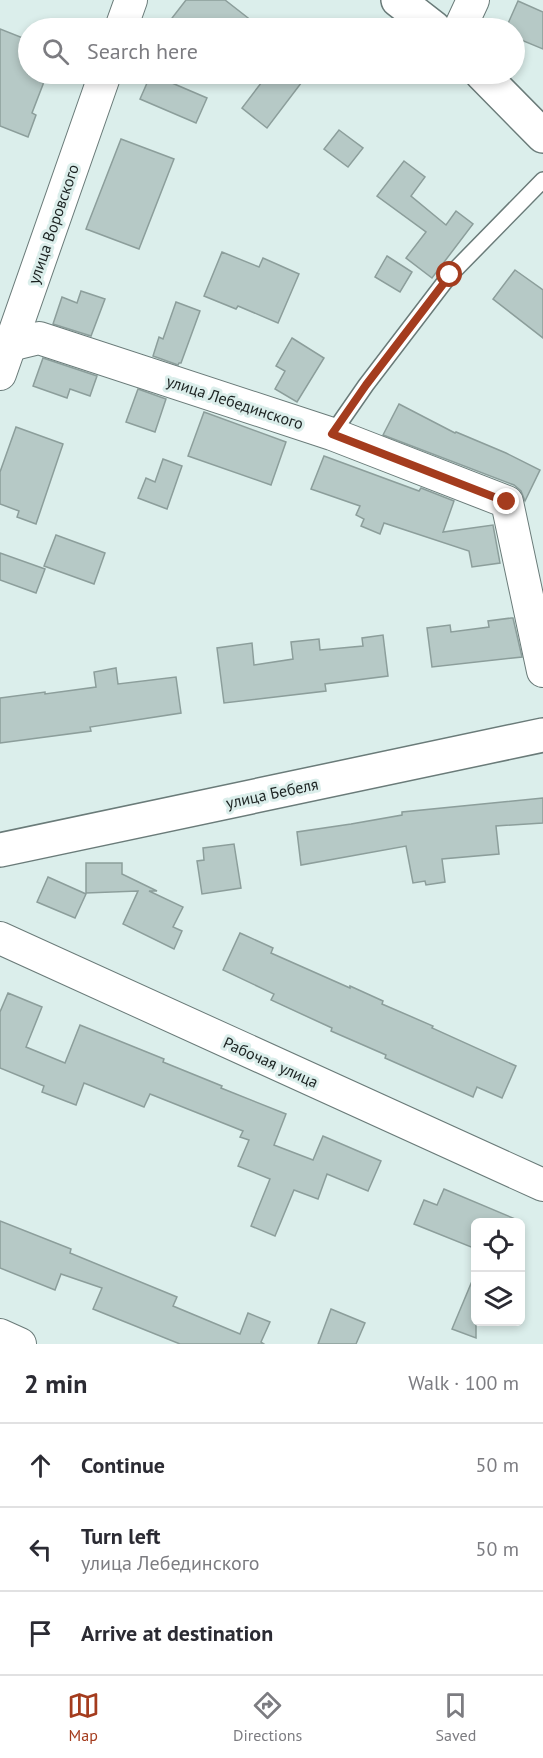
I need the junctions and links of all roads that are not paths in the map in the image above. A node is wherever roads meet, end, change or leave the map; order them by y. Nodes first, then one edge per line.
1 (130, 0) edge
2 (398, 0) edge
3 (473, 0) edge
4 (124, 18) edge
5 (421, 18) edge
6 (465, 18) edge
7 (101, 84) edge
8 (492, 84) edge
9 (543, 136) edge
10 (543, 180) edge
11 (5, 343) edge
12 (0, 374) edge
13 (332, 434) junction
14 (543, 671) edge
15 (543, 735) edge
16 (0, 850) edge
17 (0, 938) edge
18 (543, 1185) edge
19 (0, 1335) edge
20 (20, 1344) edge

1 - 4 street
2 - 5 street
3 - 6 street
7 - 11 street, улица Воровского
8 - 9 street
10 - 13 lane
11 - 12 street, улица Воровского
11 - 13 street, улица Лебединского
13 - 14 street, улица Лебединского
15 - 16 street, улица Бебеля
17 - 18 street, Рабочая улица
19 - 20 street

